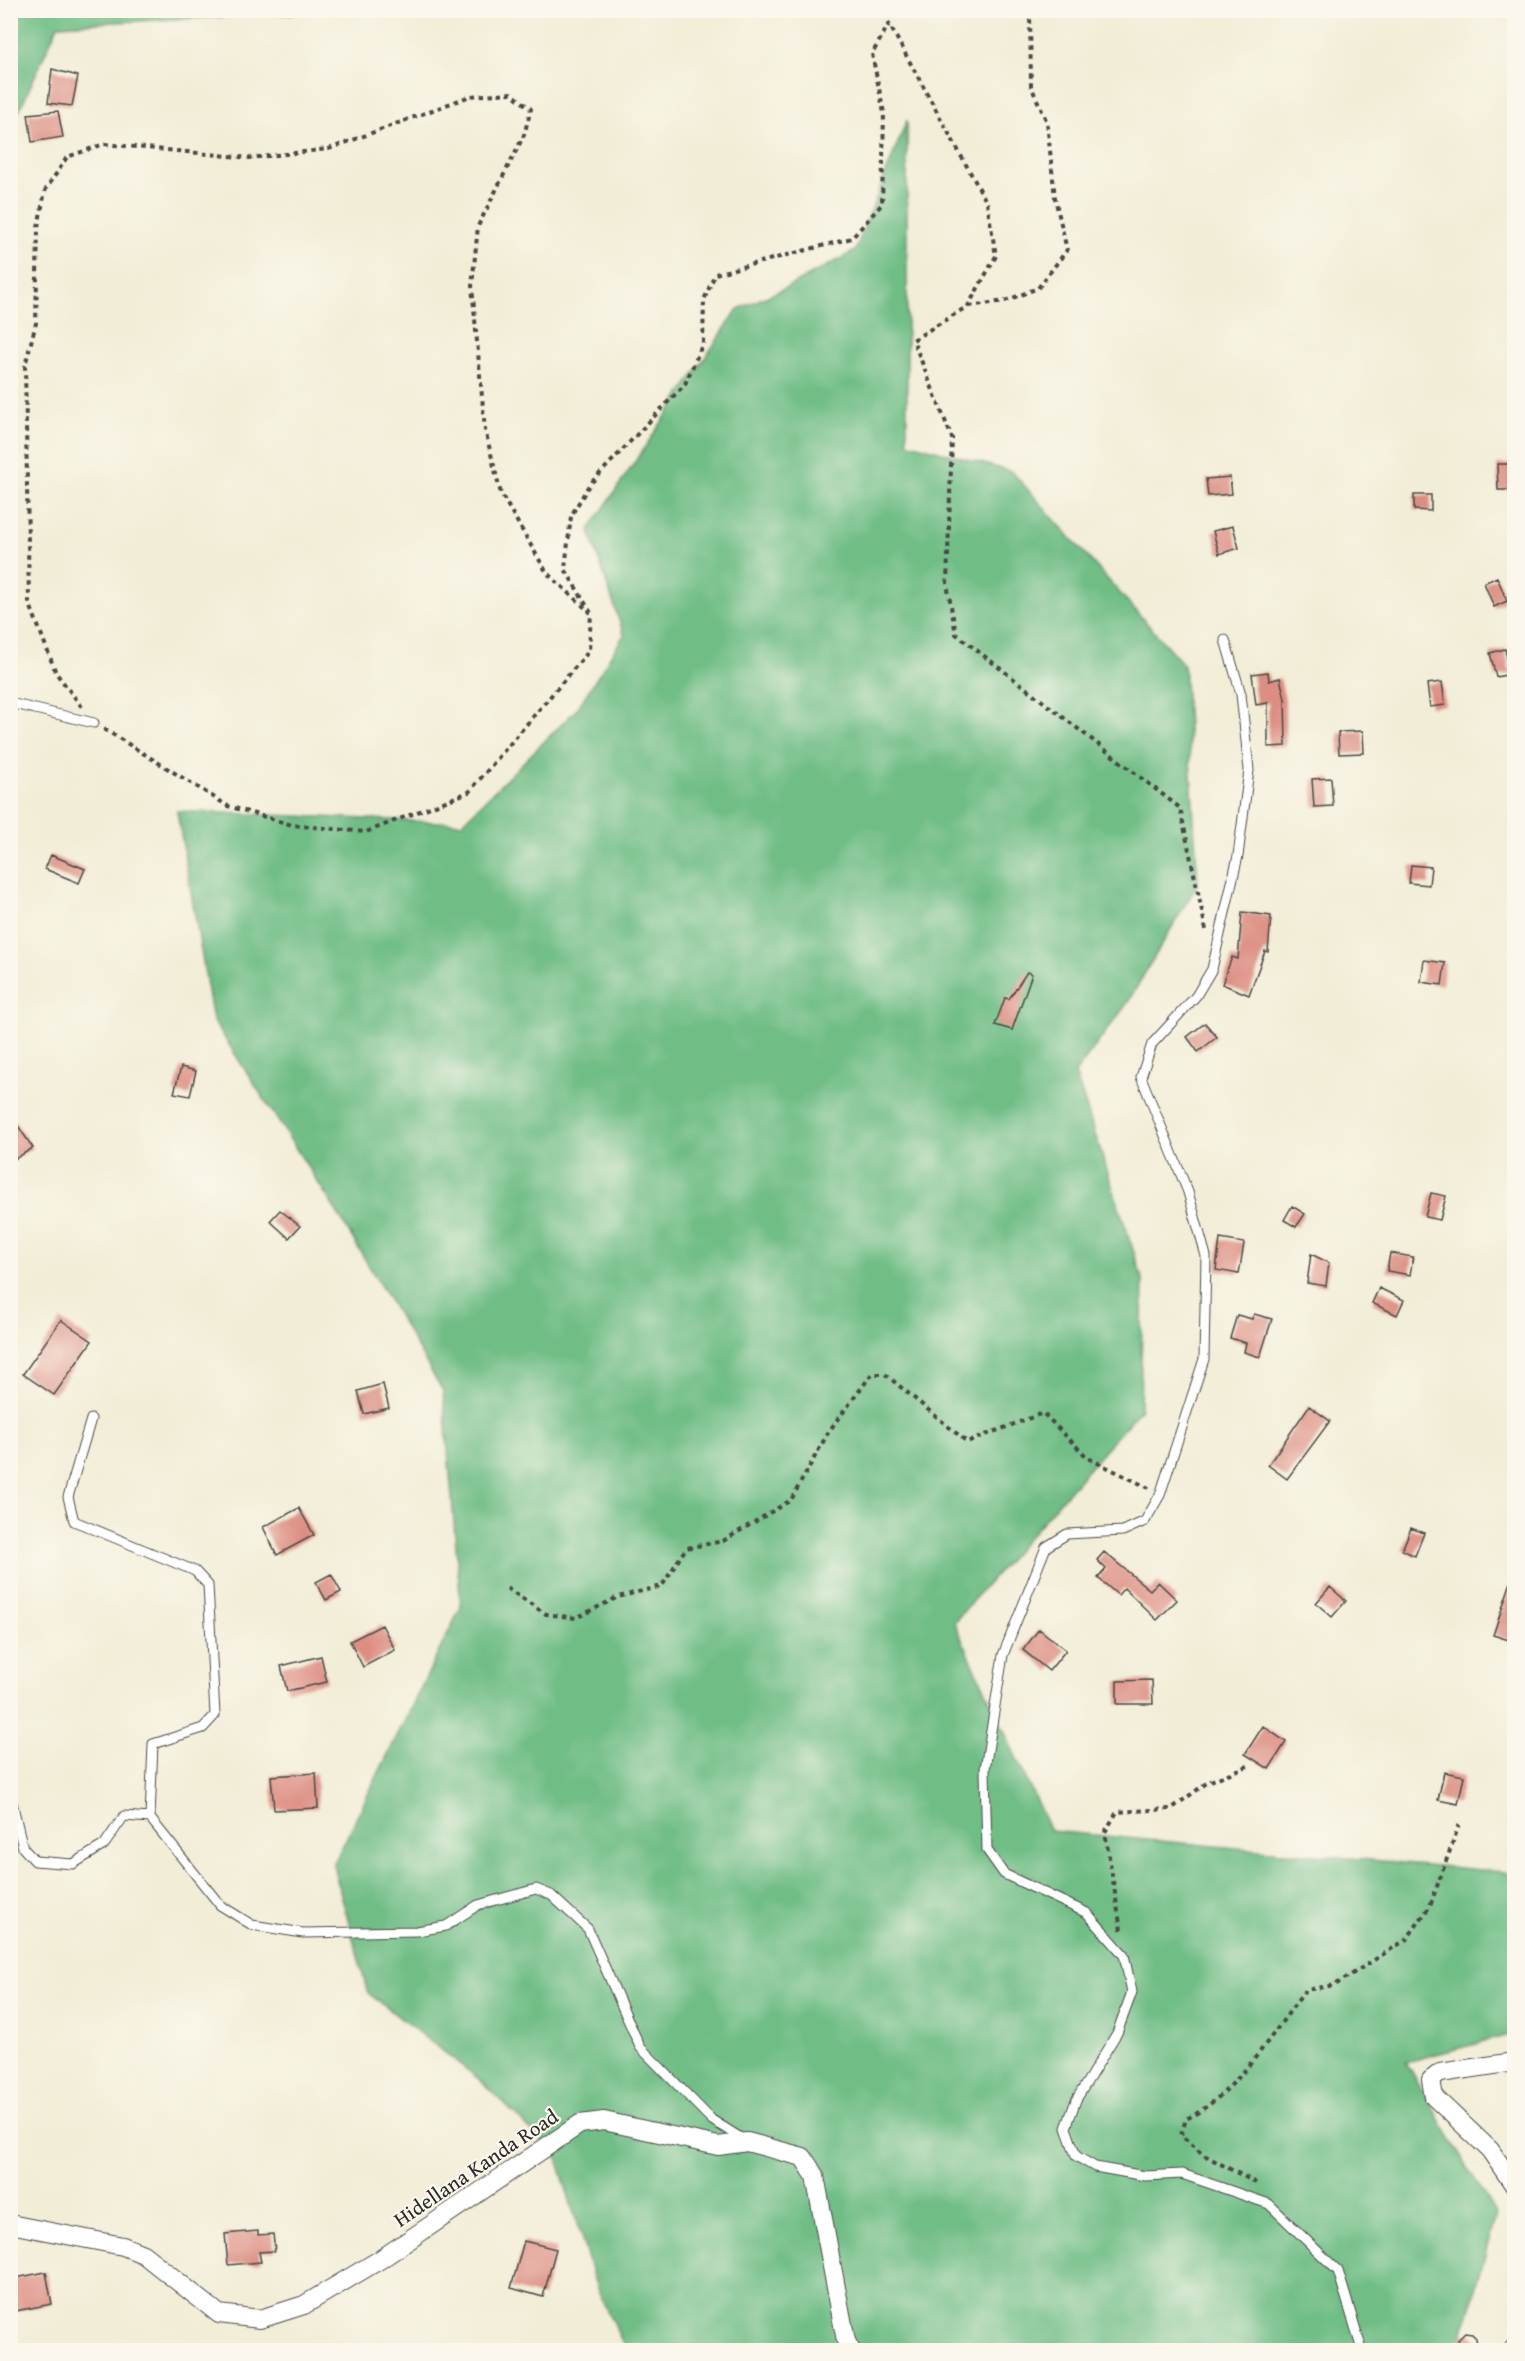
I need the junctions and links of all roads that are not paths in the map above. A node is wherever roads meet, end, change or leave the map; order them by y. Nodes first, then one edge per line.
1 (1225, 640) dead end
2 (10, 703) edge
3 (94, 723) road end
4 (91, 1419) dead end
5 (10, 1794) edge
6 (150, 1818) junction
7 (1515, 2062) edge
8 (747, 2142) junction
9 (1515, 2185) edge
10 (10, 2224) edge
11 (851, 2350) edge
12 (1362, 2350) edge

1 - 12 lane
2 - 3 lane
4 - 6 lane
5 - 6 lane
6 - 8 lane
7 - 9 street
8 - 10 street, Hidellana Kanda Road
8 - 11 street, Hidellana Kanda Road

